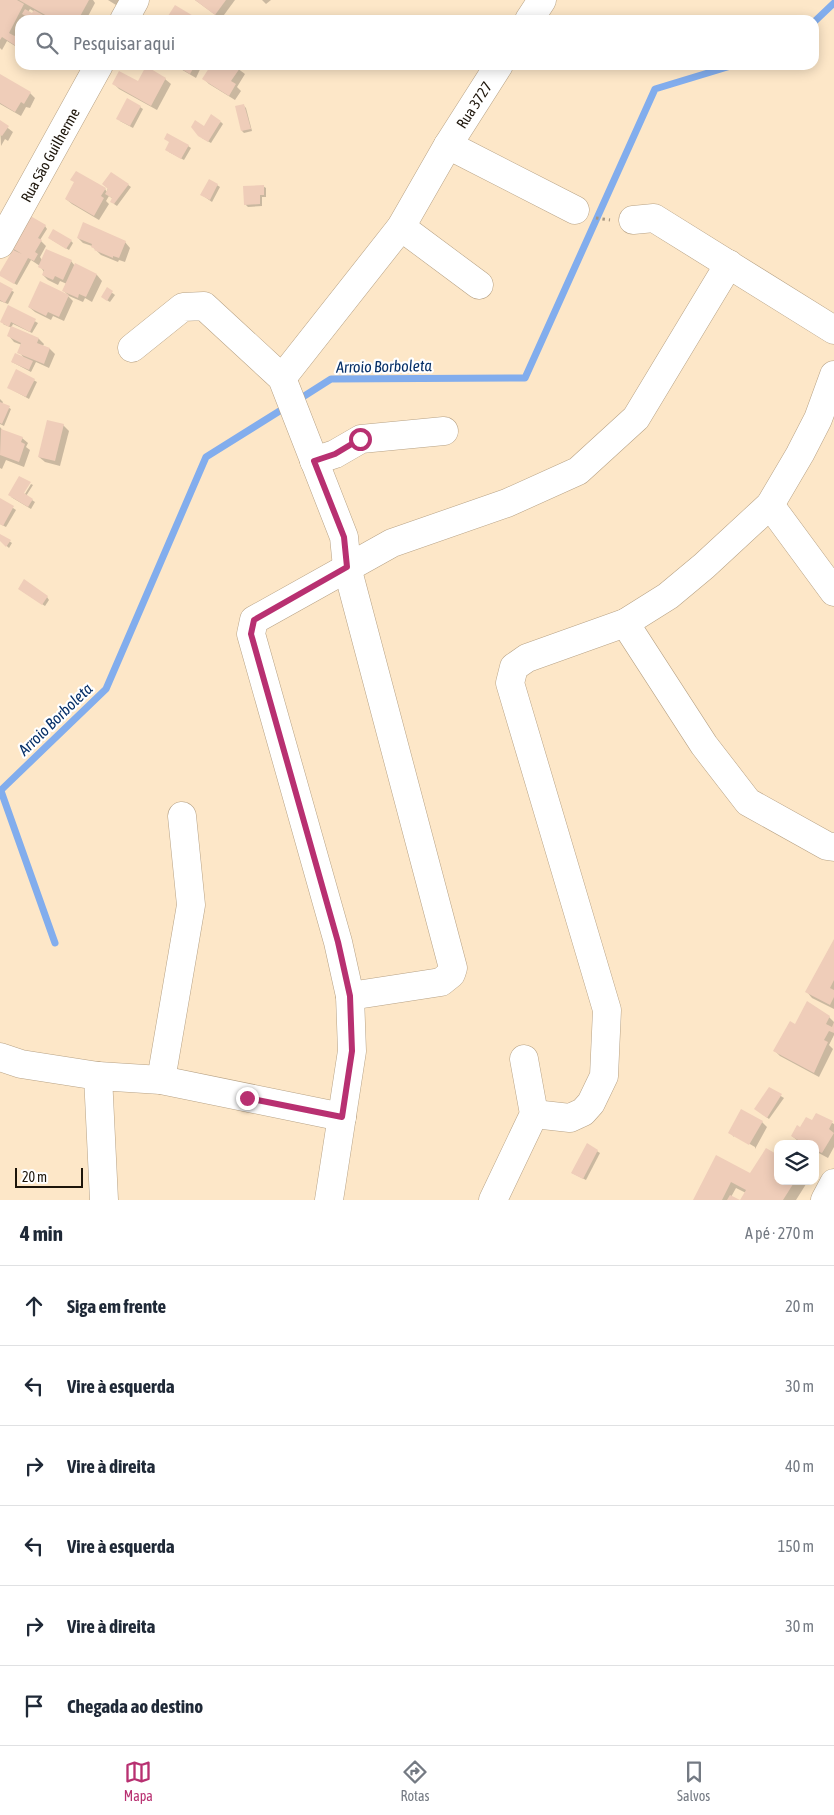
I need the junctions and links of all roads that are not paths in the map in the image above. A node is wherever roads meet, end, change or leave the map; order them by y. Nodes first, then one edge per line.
1 (135, 0) edge
2 (542, 0) edge
3 (127, 15) edge
4 (532, 15) edge
5 (96, 70) edge
6 (496, 70) edge
7 (448, 145) junction
8 (575, 210) road end
9 (634, 220) road end
10 (401, 227) junction
11 (0, 244) edge
12 (729, 264) junction
13 (479, 285) dead end
14 (834, 330) edge
15 (132, 348) dead end
16 (282, 378) junction
17 (833, 382) edge
18 (444, 431) dead end
19 (314, 461) junction
20 (770, 505) junction
21 (347, 567) junction
22 (834, 592) edge
23 (625, 622) junction
24 (182, 816) dead end
25 (834, 847) edge
26 (350, 996) junction
27 (0, 1057) edge
28 (524, 1059) dead end
29 (98, 1076) junction
30 (161, 1080) junction
31 (534, 1114) junction
32 (342, 1117) junction
33 (834, 1183) edge
34 (104, 1200) edge
35 (329, 1200) edge
36 (493, 1200) edge
37 (825, 1200) edge

1 - 3 street
2 - 4 street
5 - 11 street, Rua São Guilherme
6 - 7 street, Rua 3727
7 - 8 street
7 - 10 street, Rua 3727
9 - 12 street
10 - 13 street
10 - 16 street, Rua 3727
12 - 14 street
12 - 21 street
15 - 16 street
16 - 19 street
17 - 20 street
18 - 19 street
19 - 21 street
20 - 22 street
20 - 23 street
21 - 26 street
21 - 26 street
23 - 25 street
23 - 31 street
24 - 30 street
26 - 32 street
27 - 29 street
28 - 31 street
29 - 30 street
29 - 34 street
30 - 32 street
31 - 36 street
32 - 35 street
33 - 37 street

